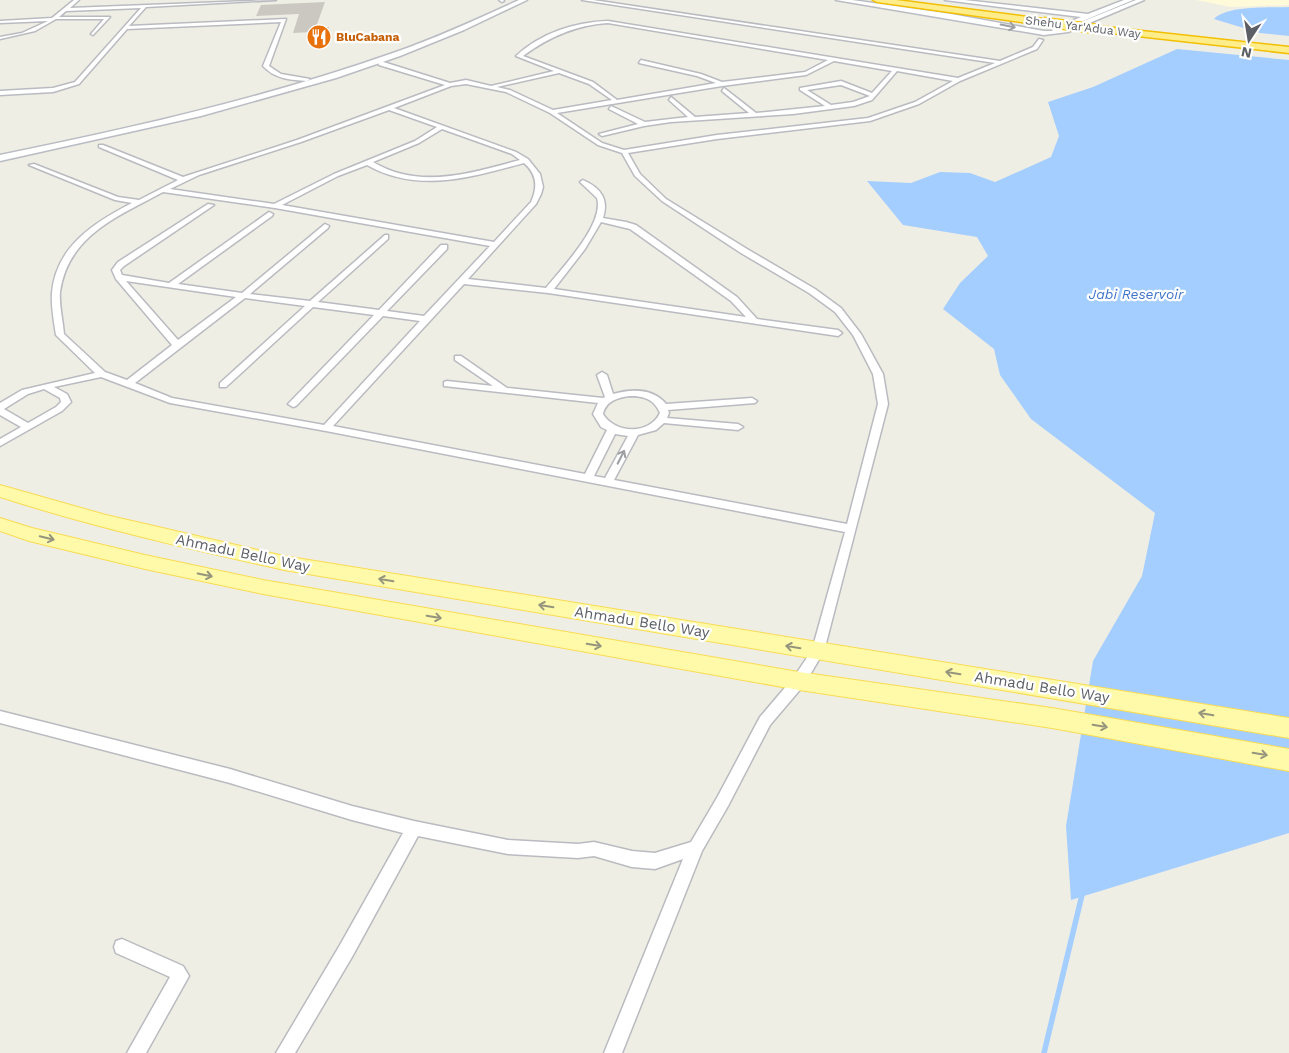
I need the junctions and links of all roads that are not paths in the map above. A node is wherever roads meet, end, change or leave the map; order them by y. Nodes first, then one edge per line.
1 (77, 0) edge
2 (274, 0) edge
3 (502, 0) edge
4 (524, 0) edge
5 (584, 0) edge
6 (839, 0) edge
7 (877, 0) edge
8 (915, 0) edge
9 (920, 0) edge
10 (948, 0) edge
11 (1130, 0) edge
12 (1141, 0) edge
13 (145, 6) junction
14 (958, 6) junction
15 (888, 7) junction
16 (64, 10) junction
17 (1013, 18) junction
18 (1088, 18) junction
19 (53, 19) junction
20 (0, 22) edge
21 (1100, 27) junction
22 (127, 28) junction
23 (1063, 32) joint
24 (93, 34) dead end
25 (1044, 36) junction
26 (0, 38) edge
27 (1289, 46) edge
28 (1289, 50) edge
29 (403, 53) junction
30 (368, 58) junction
31 (832, 60) junction
32 (379, 61) junction
33 (641, 62) dead end
34 (1002, 63) junction
35 (402, 66) junction
36 (392, 68) junction
37 (353, 70) junction
38 (895, 70) junction
39 (560, 71) junction
40 (434, 80) junction
41 (958, 80) junction
42 (285, 82) junction
43 (450, 85) junction
44 (492, 87) junction
45 (723, 87) junction
46 (0, 93) edge
47 (873, 95) junction
48 (671, 99) dead end
49 (615, 100) junction
50 (830, 107) junction
51 (389, 108) junction
52 (611, 108) dead end
53 (552, 112) junction
54 (755, 114) junction
55 (693, 118) junction
56 (644, 124) junction
57 (442, 127) junction
58 (602, 134) dead end
59 (101, 146) dead end
60 (0, 152) edge
61 (624, 152) junction
62 (0, 158) edge
63 (526, 160) junction
64 (369, 164) junction
65 (32, 165) dead end
66 (184, 180) junction
67 (583, 182) dead end
68 (162, 190) junction
69 (140, 202) junction
70 (210, 206) dead end
71 (275, 206) junction
72 (269, 214) dead end
73 (600, 220) junction
74 (325, 226) dead end
75 (385, 237) dead end
76 (496, 245) junction
77 (444, 247) dead end
78 (119, 277) junction
79 (463, 281) junction
80 (170, 286) junction
81 (548, 291) junction
82 (243, 296) junction
83 (313, 303) junction
84 (382, 312) junction
85 (424, 319) junction
86 (756, 322) junction
87 (838, 333) dead end
88 (176, 345) junction
89 (458, 358) dead end
90 (102, 374) junction
91 (602, 375) dead end
92 (128, 384) junction
93 (446, 384) dead end
94 (223, 385) dead end
95 (45, 386) junction
96 (505, 390) junction
97 (607, 400) junction
98 (752, 401) dead end
99 (293, 404) dead end
100 (663, 407) junction
101 (0, 409) edge
102 (662, 420) junction
103 (28, 427) junction
104 (738, 427) dead end
105 (326, 428) junction
106 (612, 429) junction
107 (634, 433) junction
108 (0, 442) edge
109 (588, 478) junction
110 (608, 482) junction
111 (0, 491) edge
112 (0, 524) edge
113 (851, 530) junction
114 (818, 651) junction
115 (800, 681) junction
116 (0, 718) edge
117 (1289, 728) edge
118 (1289, 760) edge
119 (414, 828) junction
120 (696, 847) junction
121 (122, 947) dead end
122 (136, 1053) edge
123 (285, 1053) edge
124 (613, 1053) edge

1 - 16 street
2 - 13 street
3 - 30 street
4 - 29 street
5 - 34 street
6 - 15 street
7 - 17 highway, Shehu Yar'Adua Way
8 - 14 highway, Shehu Yar'Adua Way
9 - 14 highway
10 - 18 street
11 - 18 street
12 - 18 street
13 - 16 street
13 - 22 street
14 - 21 highway, Shehu Yar'Adua Way
15 - 17 highway
15 -> 25 street
16 - 19 street
17 - 21 highway, Shehu Yar'Adua Way, bridge
18 - 23 street
18 - 25 street
19 - 20 street
19 - 24 street
19 - 26 street
21 - 27 highway, Shehu Yar'Adua Way
21 - 28 highway, Shehu Yar'Adua Way
22 - 42 street
22 - 46 street
23 - 25 street
25 - 34 street
29 - 32 street
29 - 35 street
30 - 32 street
30 - 42 street
31 - 38 street
31 - 39 street
31 - 45 street
32 - 35 street
32 - 36 street
32 - 37 street
33 - 45 street
34 - 41 street
35 - 40 street
36 - 37 street
36 - 40 street
37 - 62 street
38 - 41 street
38 - 47 street
39 - 44 street
39 - 49 street
40 - 43 street
41 - 61 street
42 - 60 street
43 - 44 street
43 - 51 street
44 - 53 street
45 - 49 street
45 - 54 street
47 - 50 street
47 - 50 street
48 - 55 street
49 - 53 street
50 - 54 street
51 - 57 street
51 - 66 street
52 - 56 street
53 - 61 street
54 - 55 street
55 - 56 street
56 - 58 street
57 - 63 street
57 - 64 street
59 - 66 street
61 - 113 street
63 - 64 street
63 - 76 street
64 - 71 street
65 - 69 street
66 - 68 street
67 - 73 street
68 - 69 street
68 - 71 street
69 - 90 street
70 - 78 street
71 - 76 street
72 - 80 street
73 - 81 street
73 - 86 street
74 - 82 street
75 - 83 street
76 - 79 street
77 - 84 street
78 - 80 street
78 - 88 street
79 - 81 street
79 - 85 street
80 - 82 street
81 - 86 street
82 - 83 street
82 - 88 street
83 - 84 street
83 - 94 street
84 - 85 street
84 - 99 street
85 - 105 street
86 - 87 street
88 - 92 street
89 - 96 street
90 - 92 street
90 - 95 street
91 - 97 street
92 - 105 street
93 - 96 street
95 - 101 street
95 - 103 street
96 - 97 street
97 - 100 street
97 - 106 street
98 - 100 street
100 - 102 street
101 - 103 street
102 - 104 street
102 - 107 street
103 - 108 street
105 - 109 street
106 - 107 street
106 - 109 street
110 -> 107 street
109 - 110 street
110 - 113 street
114 -> 111 main road, Ahmadu Bello Way
112 -> 115 main road, Ahmadu Bello Way
113 - 114 street
114 - 115 street
117 -> 114 main road, Ahmadu Bello Way
115 -> 118 main road, Ahmadu Bello Way
115 - 120 street
116 - 119 street
119 - 120 street
119 - 123 street
120 - 124 street
121 - 122 street

